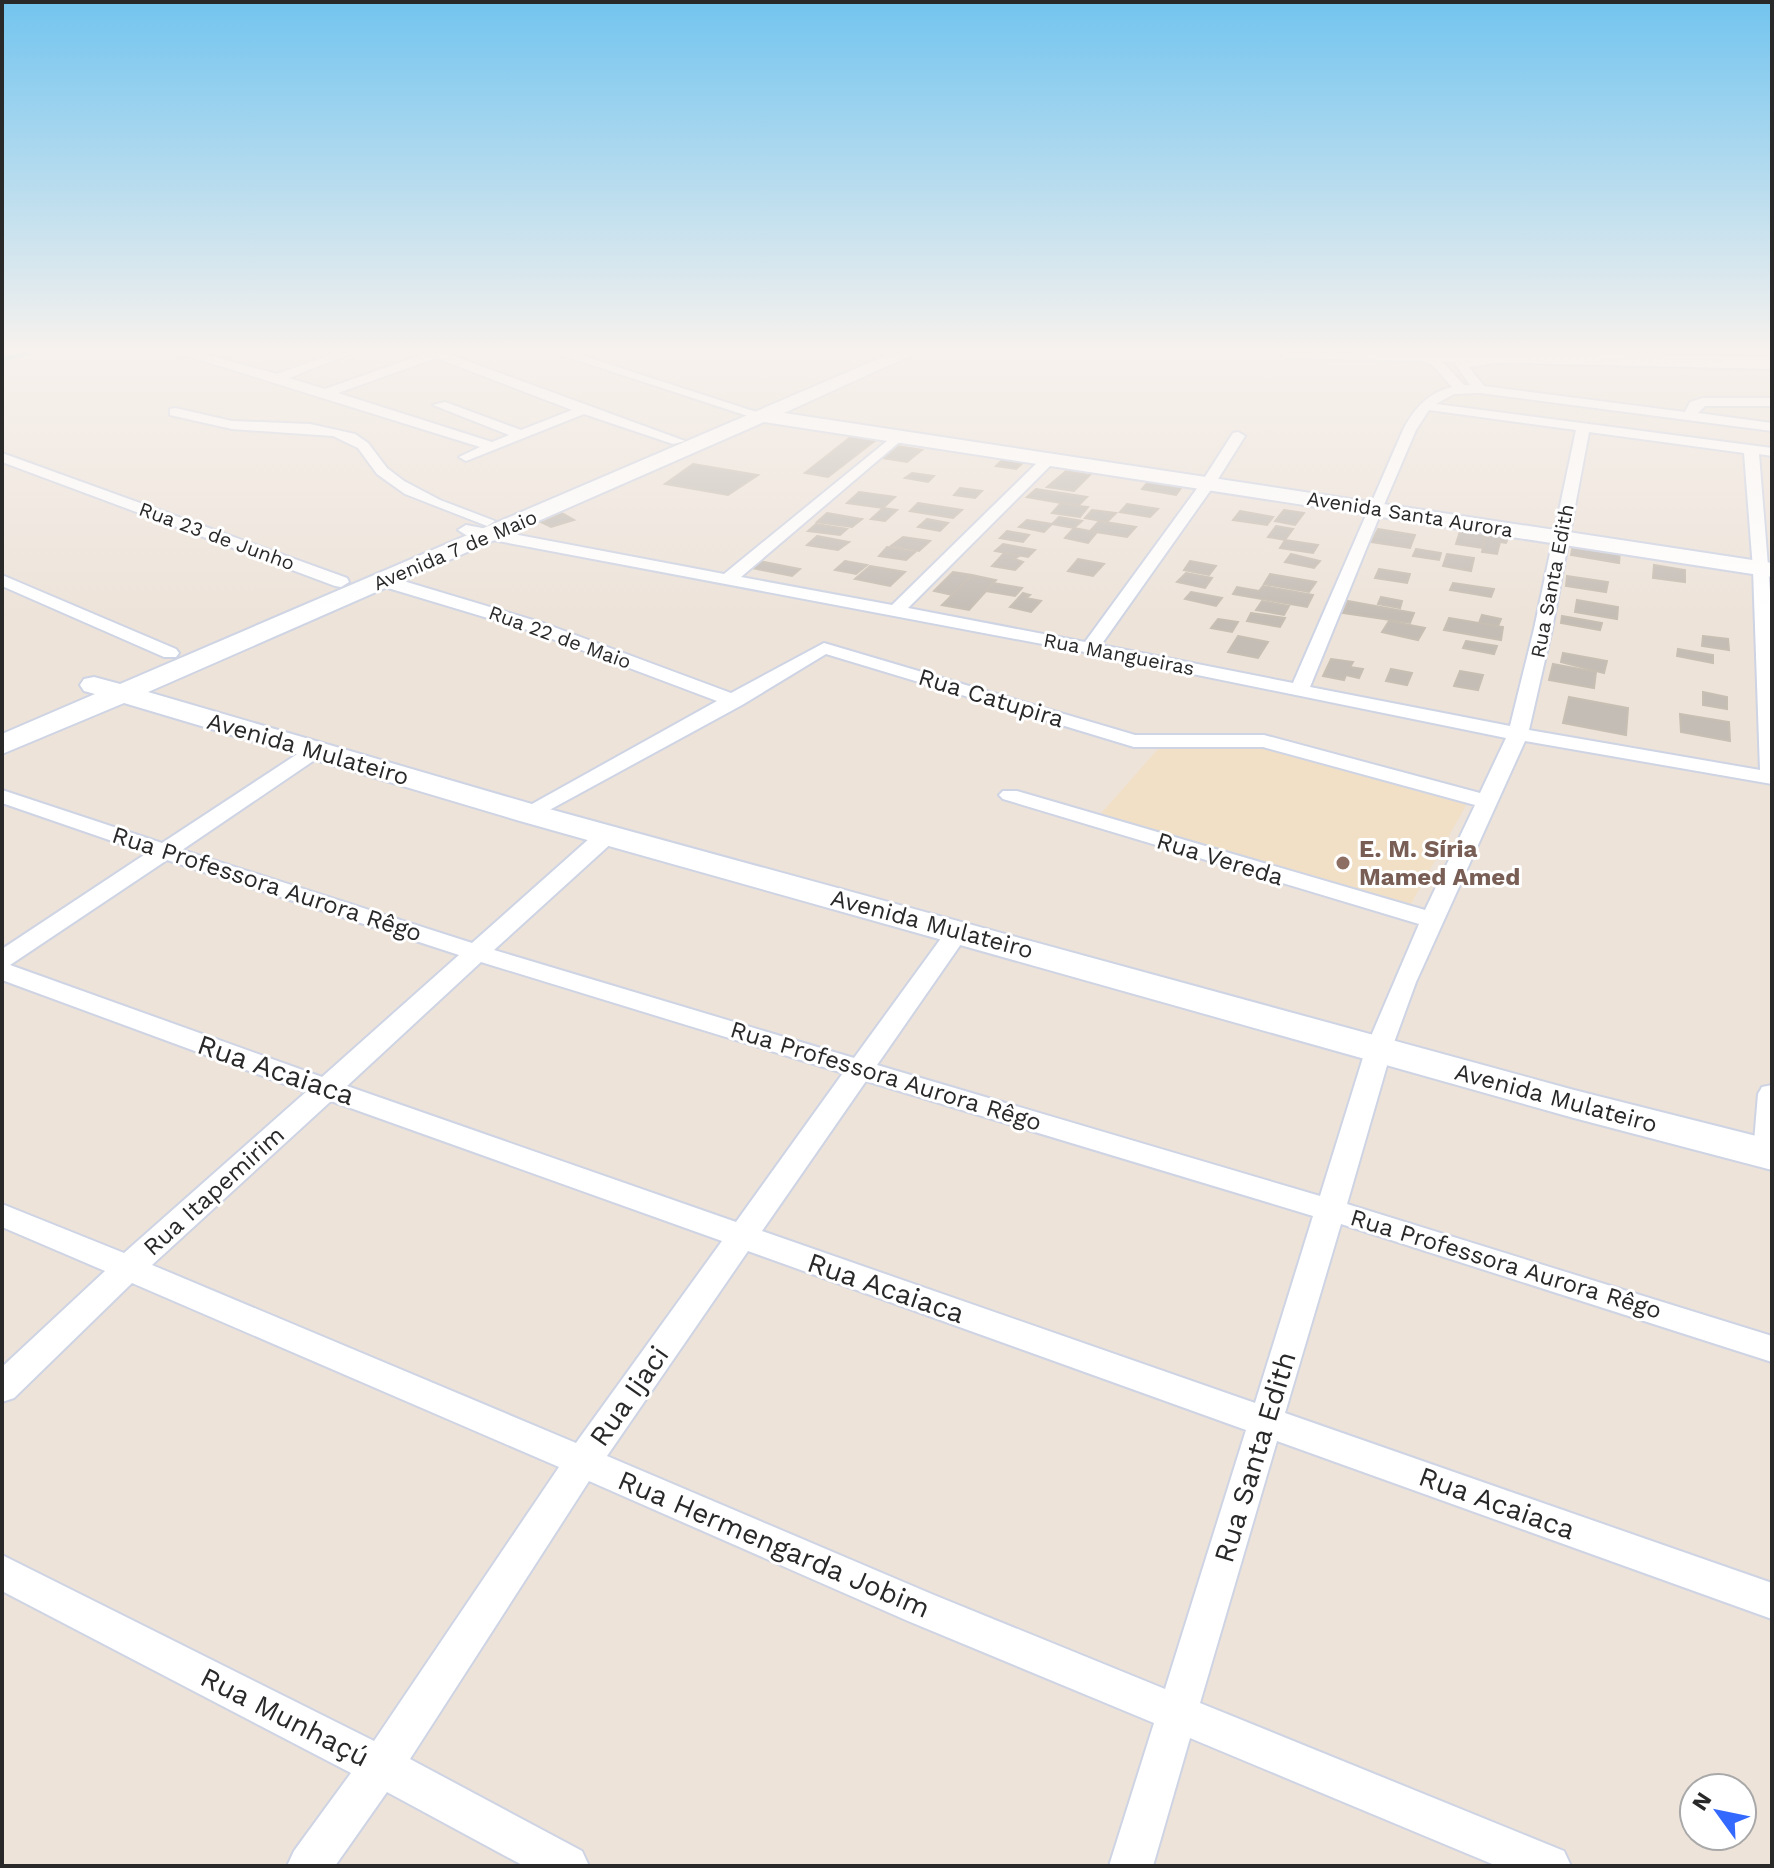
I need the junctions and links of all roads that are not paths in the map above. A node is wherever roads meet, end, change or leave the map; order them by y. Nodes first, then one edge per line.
1 (358, 440) edge
2 (474, 440) edge
3 (508, 440) edge
4 (691, 440) edge
5 (893, 440) edge
6 (925, 440) edge
7 (1235, 440) edge
8 (1406, 440) edge
9 (1580, 440) edge
10 (1684, 440) edge
11 (678, 441) edge
12 (492, 446) junction
13 (1751, 449) junction
14 (1772, 452) edge
15 (2, 457) edge
16 (466, 457) dead end
17 (1049, 459) junction
18 (1208, 484) junction
19 (1374, 509) junction
20 (481, 528) junction
21 (1560, 537) junction
22 (1766, 570) edge
23 (728, 579) junction
24 (2, 580) edge
25 (384, 581) junction
26 (341, 582) junction
27 (896, 611) junction
28 (1090, 648) junction
29 (170, 653) junction
30 (1300, 689) junction
31 (108, 690) junction
32 (735, 701) junction
33 (2, 724) edge
34 (1518, 734) junction
35 (2, 745) edge
36 (315, 751) junction
37 (1771, 778) edge
38 (1010, 795) dead end
39 (2, 796) edge
40 (1488, 802) junction
41 (531, 814) junction
42 (607, 835) junction
43 (164, 852) junction
44 (1432, 920) junction
45 (958, 931) junction
46 (477, 951) junction
47 (2, 960) edge
48 (2, 971) edge
49 (1379, 1048) junction
50 (861, 1068) junction
51 (329, 1088) junction
52 (1772, 1094) edge
53 (1770, 1154) edge
54 (1330, 1209) junction
55 (2, 1215) edge
56 (741, 1237) junction
57 (127, 1269) junction
58 (1772, 1349) edge
59 (2, 1388) edge
60 (1267, 1421) junction
61 (583, 1461) junction
62 (2, 1572) edge
63 (1772, 1601) edge
64 (1176, 1712) junction
65 (381, 1766) junction
66 (309, 1866) edge
67 (567, 1866) edge
68 (1131, 1866) edge
69 (1549, 1866) edge

1 - 20 street, Rua Mangueiras
2 - 12 street
3 - 12 street
4 - 20 main road, Avenida 7 de Maio
5 - 23 street
6 - 17 main road, Avenida Santa Aurora
7 - 18 street
8 - 19 street
9 - 21 street, Rua Santa Edith
10 - 13 street
11 - 20 main road, Avenida 7 de Maio
12 - 16 street
13 - 14 street
13 - 22 street
15 - 26 street, Rua 23 de Junho
17 - 18 main road, Avenida Santa Aurora
17 - 27 street
18 - 19 main road, Avenida Santa Aurora
18 - 28 street
19 - 21 main road, Avenida Santa Aurora
19 - 30 street
20 - 23 street, Rua Mangueiras
20 - 25 main road, Avenida 7 de Maio
20 - 26 main road, Avenida 7 de Maio
21 - 22 main road, Avenida Santa Aurora
21 - 34 street, Rua Santa Edith
22 - 37 street
23 - 27 street, Rua Mangueiras
24 - 29 street
25 - 31 main road, Avenida 7 de Maio
25 - 32 street, Rua 22 de Maio
26 - 29 main road, Avenida 7 de Maio
27 - 28 street, Rua Mangueiras
28 - 30 street, Rua Mangueiras
29 - 31 main road, Avenida 7 de Maio
30 - 34 street, Rua Mangueiras
31 - 33 main road, Avenida 7 de Maio
31 - 35 main road, Avenida 7 de Maio
31 - 36 main road, Avenida Mulateiro
32 - 40 street, Rua Catupira
32 - 41 street, Rua Catupira
34 - 37 street, Rua Mangueiras
34 - 40 street
36 - 41 main road, Avenida Mulateiro
36 - 43 street
38 - 44 street, Rua Vereda
39 - 43 street, Rua Professora Aurora Rêgo
40 - 44 street
41 - 42 main road, Avenida Mulateiro
42 - 45 main road, Avenida Mulateiro
42 - 46 street, Rua Itapemirim
43 - 46 street, Rua Professora Aurora Rêgo
43 - 47 street
44 - 49 street
45 - 49 main road, Avenida Mulateiro
45 - 50 street, Rua Ijaci
46 - 50 street, Rua Professora Aurora Rêgo
46 - 51 street, Rua Itapemirim
48 - 51 street, Rua Acaiaca
49 - 53 main road, Avenida Mulateiro
49 - 54 street, Rua Santa Edith
50 - 54 street, Rua Professora Aurora Rêgo
50 - 56 street, Rua Ijaci
51 - 56 street, Rua Acaiaca
51 - 57 street, Rua Itapemirim
52 - 53 street
54 - 58 street, Rua Professora Aurora Rêgo
54 - 60 street, Rua Santa Edith
55 - 57 street, Rua Hermengarda Jobim
56 - 60 street, Rua Acaiaca
56 - 61 street, Rua Ijaci
57 - 59 street, Rua Itapemirim
57 - 61 street, Rua Hermengarda Jobim
60 - 63 street, Rua Acaiaca
60 - 64 street, Rua Santa Edith
61 - 64 street, Rua Hermengarda Jobim
61 - 65 street, Rua Ijaci
62 - 65 street, Rua Munhaçú
64 - 68 street, Rua Santa Edith
64 - 69 street, Rua Hermengarda Jobim
65 - 66 street, Rua Ijaci
65 - 67 street, Rua Munhaçú

